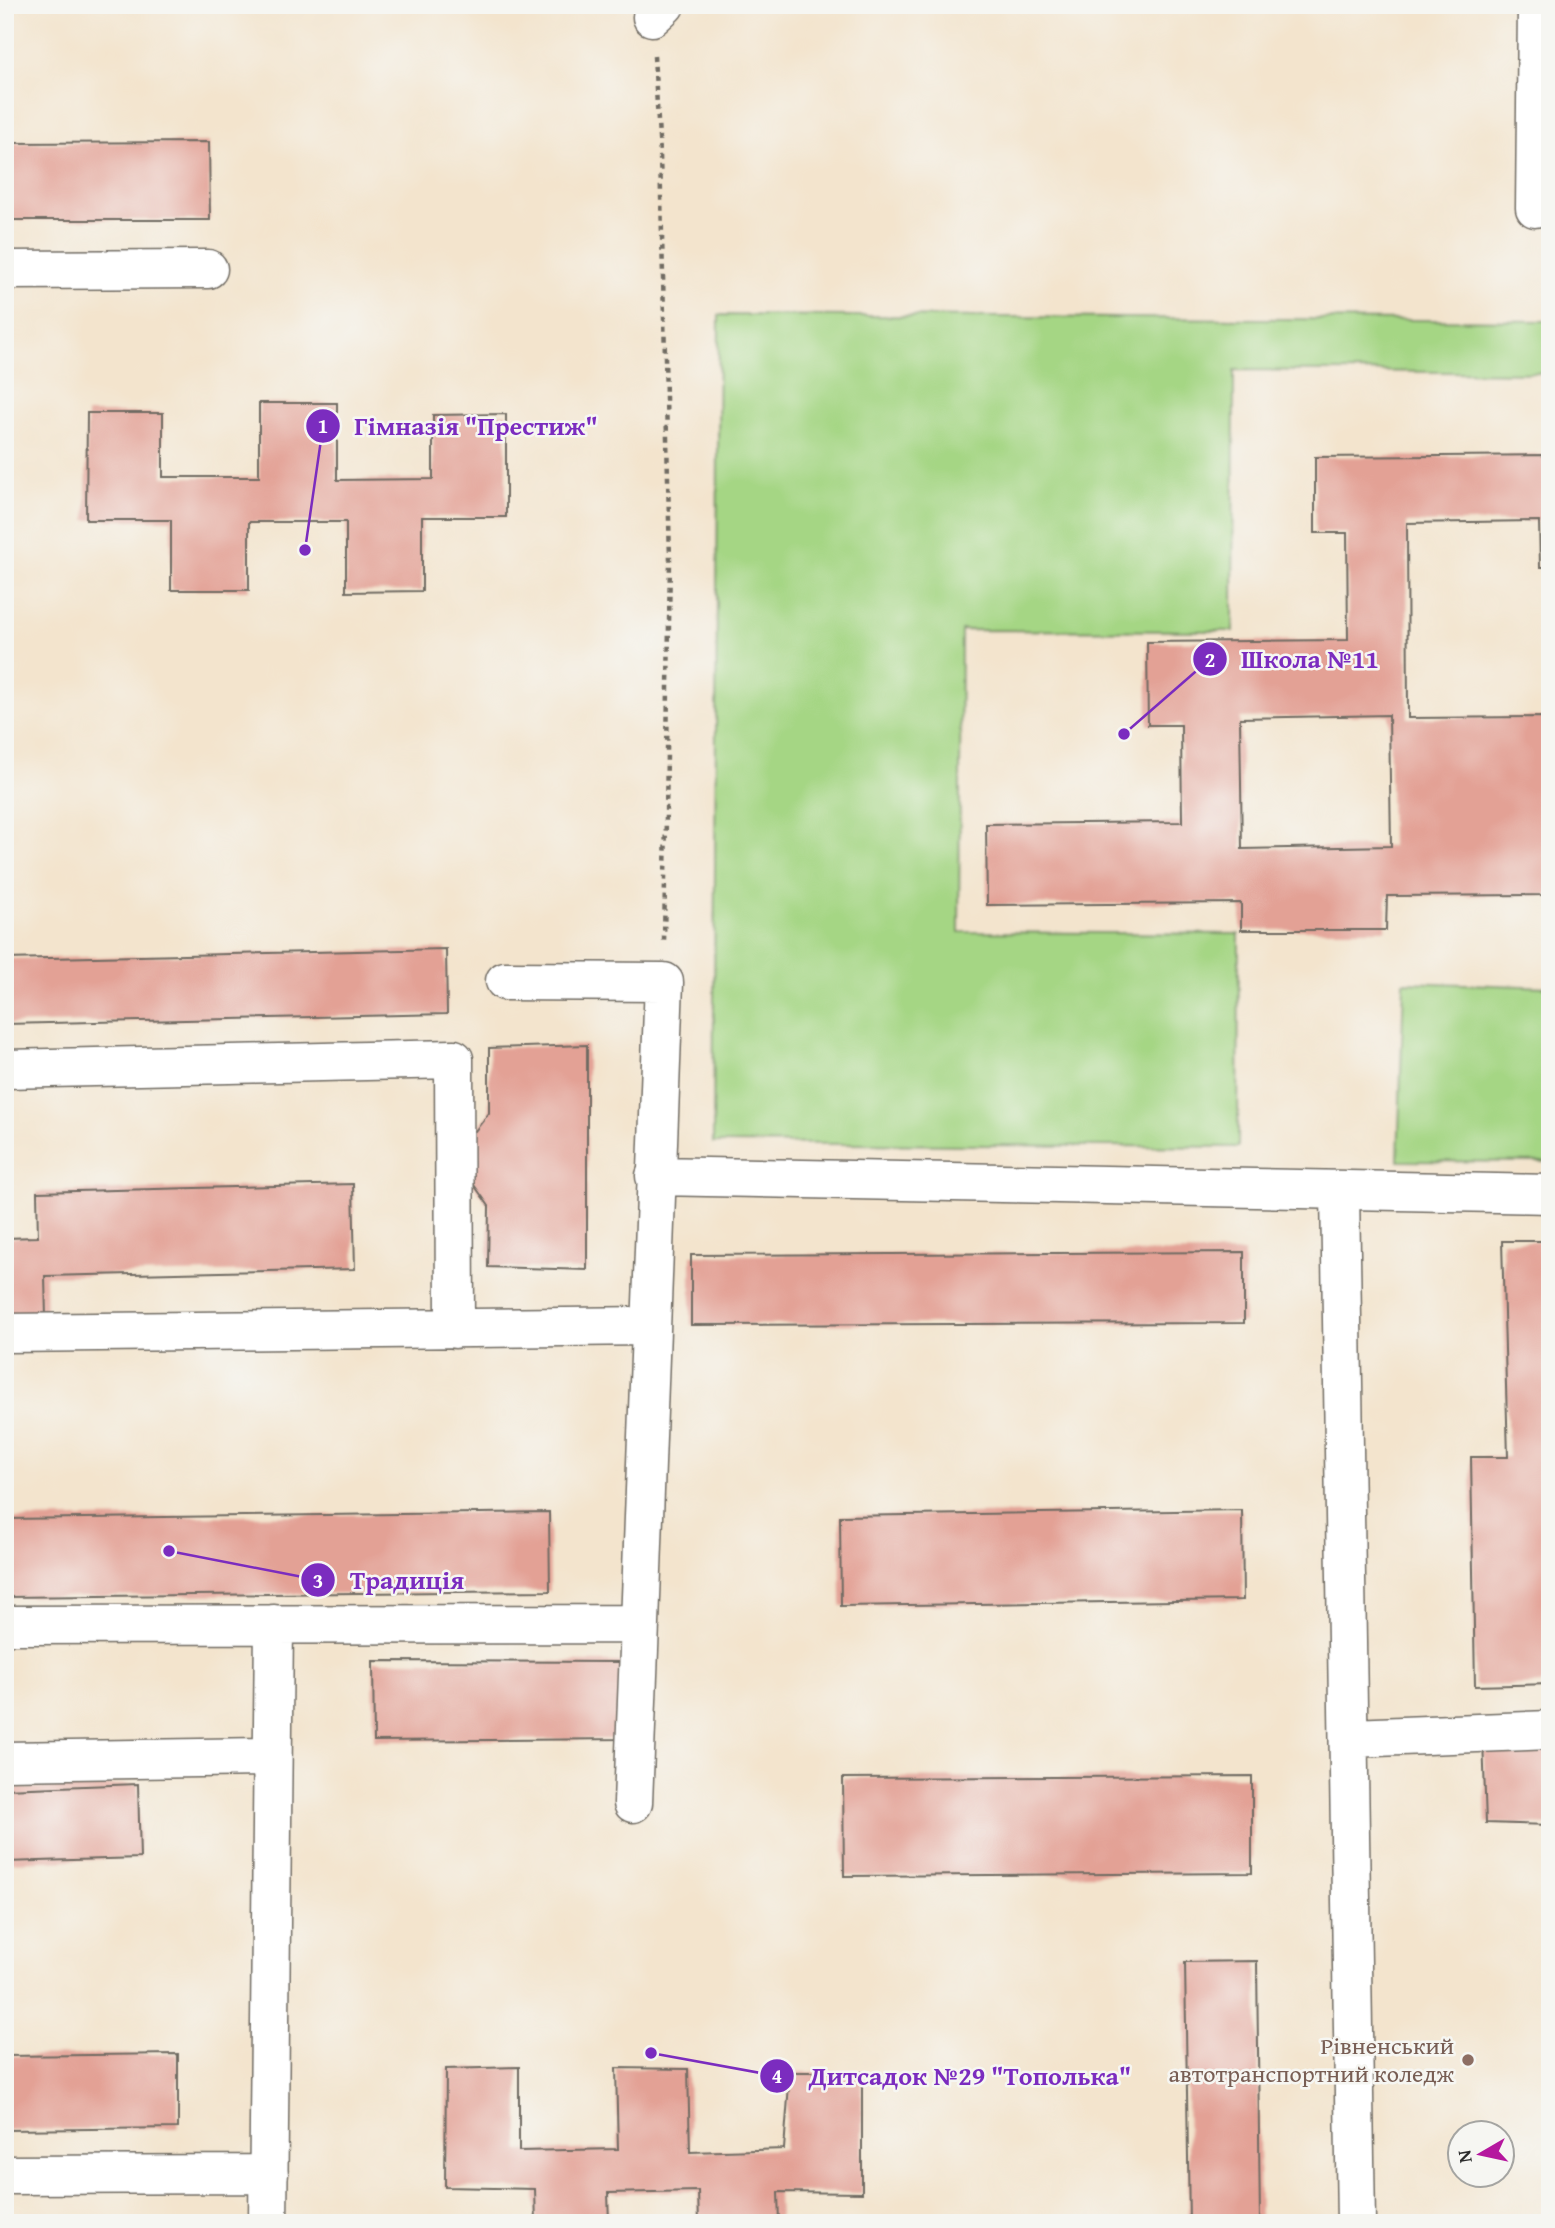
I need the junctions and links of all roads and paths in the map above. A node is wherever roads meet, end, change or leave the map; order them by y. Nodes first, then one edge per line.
1 (1536, 5) edge
2 (658, 11) edge
3 (1535, 208) dead end
4 (208, 269) dead end
5 (5, 270) edge
6 (505, 981) dead end
7 (664, 982) junction
8 (5, 1069) edge
9 (655, 1176) junction
10 (1340, 1190) junction
11 (1550, 1194) edge
12 (650, 1326) junction
13 (455, 1329) junction
14 (5, 1333) edge
15 (274, 1624) junction
16 (640, 1624) junction
17 (5, 1625) edge
18 (1550, 1730) edge
19 (1351, 1738) junction
20 (272, 1757) junction
21 (5, 1761) edge
22 (633, 1802) dead end
23 (269, 2174) junction
24 (5, 2175) edge
25 (268, 2223) edge
26 (1356, 2223) edge

1 - 3 lane
2 - 7 path
4 - 5 lane
6 - 7 lane
7 - 9 lane
8 - 13 lane
9 - 10 lane
9 - 12 lane
10 - 11 lane
10 - 19 lane
12 - 13 lane
12 - 16 lane
13 - 14 lane
15 - 16 lane
15 - 17 lane
15 - 20 lane
16 - 22 lane
18 - 19 lane
19 - 26 lane
20 - 21 lane
20 - 23 lane
23 - 24 lane
23 - 25 lane

